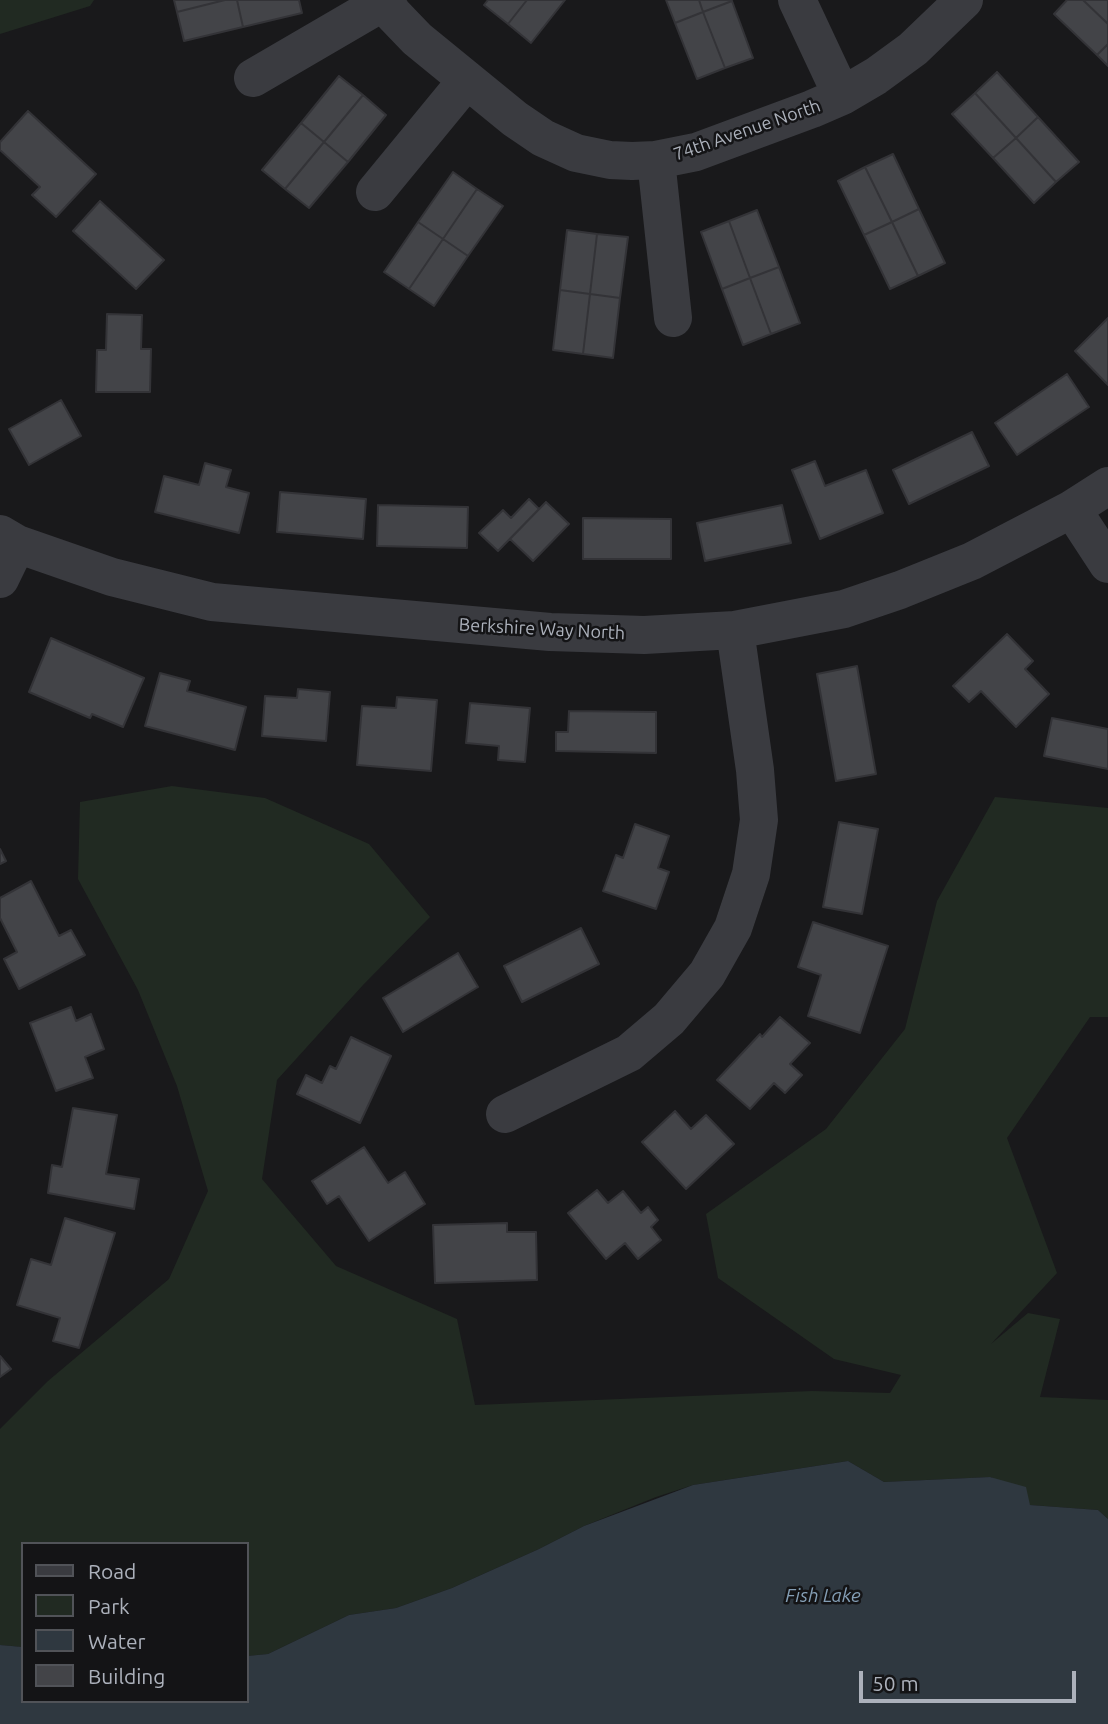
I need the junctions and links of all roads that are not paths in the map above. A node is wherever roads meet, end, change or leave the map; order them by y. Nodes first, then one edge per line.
1 (797, 0) edge
2 (964, 0) edge
3 (384, 1) edge
4 (253, 78) dead end
5 (467, 80) junction
6 (842, 96) junction
7 (656, 160) junction
8 (375, 192) dead end
9 (673, 318) dead end
10 (1108, 486) edge
11 (1072, 509) junction
12 (8, 539) edge
13 (1108, 564) edge
14 (0, 579) edge
15 (735, 630) junction
16 (505, 1114) dead end

1 - 6 street
2 - 6 street, 74th Avenue North
3 - 4 street
3 - 5 street, 74th Avenue North
5 - 7 street, 74th Avenue North
5 - 8 street
6 - 7 street, 74th Avenue North
7 - 9 street
10 - 11 street, Berkshire Way North
11 - 13 street
11 - 15 street, Berkshire Way North
12 - 14 street
12 - 15 street, Berkshire Way North
15 - 16 street

